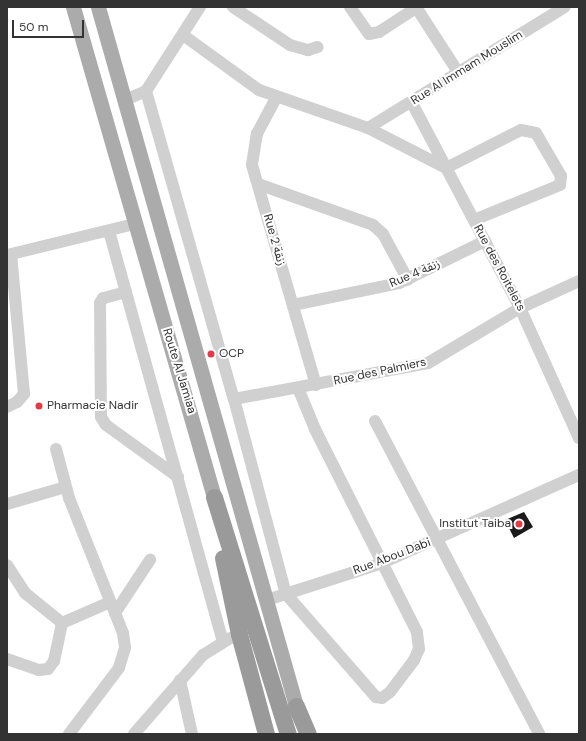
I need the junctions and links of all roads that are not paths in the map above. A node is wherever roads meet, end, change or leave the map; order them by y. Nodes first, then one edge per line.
1 (72, 7) edge
2 (98, 7) edge
3 (200, 7) edge
4 (233, 7) edge
5 (350, 7) edge
6 (565, 7) edge
7 (416, 8) edge
8 (183, 36) junction
9 (318, 47) dead end
10 (458, 72) junction
11 (146, 91) junction
12 (276, 98) junction
13 (126, 100) junction
14 (412, 103) junction
15 (368, 128) junction
16 (446, 168) junction
17 (258, 184) junction
18 (474, 220) junction
19 (134, 224) junction
20 (109, 231) junction
21 (485, 241) junction
22 (9, 255) edge
23 (408, 280) junction
24 (579, 281) edge
25 (126, 292) junction
26 (293, 305) junction
27 (11, 308) edge
28 (520, 308) junction
29 (316, 385) junction
30 (298, 388) junction
31 (234, 400) junction
32 (7, 407) edge
33 (375, 421) dead end
34 (579, 438) edge
35 (56, 449) dead end
36 (579, 475) edge
37 (178, 477) junction
38 (65, 487) junction
39 (214, 497) junction
40 (7, 504) edge
41 (436, 540) junction
42 (150, 560) dead end
43 (382, 563) junction
44 (7, 565) edge
45 (286, 594) junction
46 (267, 600) junction
47 (110, 602) junction
48 (115, 613) junction
49 (62, 623) junction
50 (239, 634) junction
51 (223, 641) junction
52 (7, 659) edge
53 (180, 680) junction
54 (296, 706) junction
55 (69, 734) edge
56 (134, 734) edge
57 (192, 734) edge
58 (266, 734) edge
59 (288, 734) edge
60 (304, 734) edge
61 (308, 734) edge
62 (539, 734) edge

1 - 19 main road, Route Al Jamiaa
2 - 13 main road, Route Al Jamiaa
3 - 8 street
4 - 9 street
5 - 7 street
6 - 10 street, Rue Al Immam Mouslim
7 - 10 street
8 - 11 street
8 - 12 street
10 - 14 street, Rue Al Immam Mouslim
11 - 13 street
11 - 31 street
12 - 15 street
12 - 17 street, Rue 2 زنقة
13 - 46 main road, Route Al Jamiaa
14 - 15 street, Rue Al Immam Mouslim
14 - 16 street, Rue des Roitelets
15 - 16 street
16 - 18 street, Rue des Roitelets
16 - 18 street
17 - 23 street
17 - 26 street, Rue 2 زنقة
18 - 21 street, Rue des Roitelets
19 - 20 street
19 - 39 main road, Route Al Jamiaa
20 - 22 street
20 - 25 street
21 - 23 street, Rue 4 زنقة
21 - 28 street, Rue des Roitelets
22 - 27 street
23 - 26 street, Rue 4 زنقة
24 - 28 street, Rue des Palmiers
25 - 37 street
25 - 37 street
26 - 29 street, Rue 2 زنقة
27 - 32 street
28 - 29 street, Rue des Palmiers
28 - 34 street, Rue des Roitelets
29 - 30 street, Rue des Palmiers
30 - 31 street, Rue des Palmiers
30 - 43 street
31 - 45 street
33 - 41 street
35 - 38 street
36 - 41 street, Rue Abou Dabi
37 - 51 street
38 - 40 street
38 - 47 street
39 - 50 highway
39 - 59 highway, Route Al Jamiaa
41 - 43 street, Rue Abou Dabi
41 - 62 street
42 - 48 street
43 - 45 street, Rue Abou Dabi
43 - 45 street
44 - 49 street
45 - 46 street, Rue Abou Dabi
46 - 54 main road, Route Al Jamiaa
47 - 48 street
47 - 49 street
48 - 55 street
49 - 52 street
50 - 51 street
50 - 58 highway
51 - 53 street
53 - 56 street
53 - 57 street
54 - 60 highway, Route Al Jamiaa
54 - 61 highway

